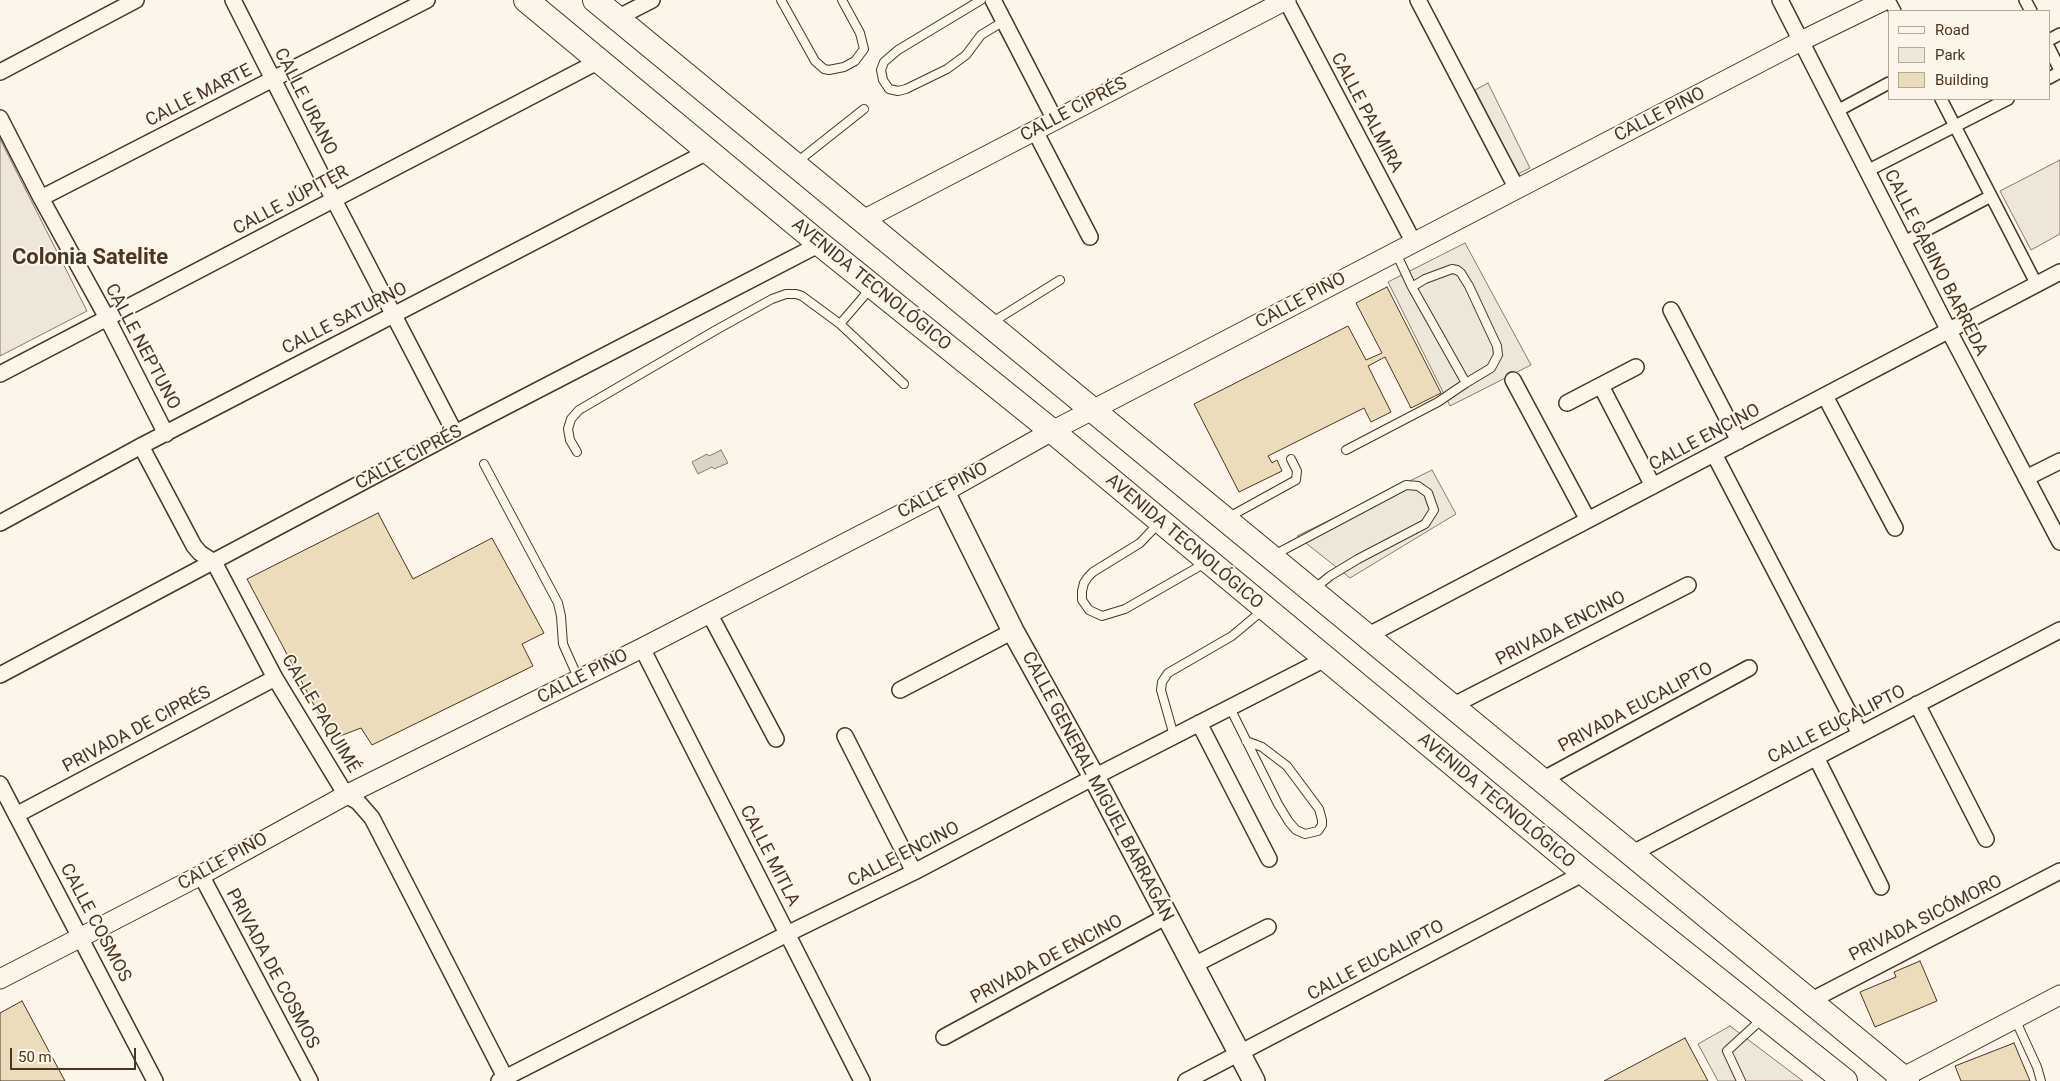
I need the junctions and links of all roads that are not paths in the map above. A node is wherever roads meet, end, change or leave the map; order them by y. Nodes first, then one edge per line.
1 (136, 0) edge
2 (233, 0) edge
3 (427, 0) edge
4 (526, 0) edge
5 (595, 0) edge
6 (652, 0) edge
7 (782, 0) edge
8 (842, 0) edge
9 (981, 0) edge
10 (993, 0) edge
11 (1286, 0) edge
12 (1418, 0) edge
13 (1780, 0) edge
14 (1884, 0) edge
15 (617, 18) junction
16 (1004, 21) junction
17 (1801, 41) junction
18 (2050, 50) edge
19 (599, 61) junction
20 (2060, 71) edge
21 (0, 72) edge
22 (273, 79) junction
23 (1888, 83) edge
24 (1941, 100) edge
25 (2006, 100) edge
26 (864, 109) dead end
27 (1836, 111) junction
28 (0, 118) edge
29 (1055, 120) junction
30 (1955, 126) junction
31 (1035, 131) junction
32 (709, 151) junction
33 (793, 164) junction
34 (1867, 171) junction
35 (1517, 189) junction
36 (1991, 196) junction
37 (41, 198) junction
38 (334, 200) junction
39 (862, 220) junction
40 (1090, 237) dead end
41 (1904, 242) junction
42 (1414, 243) junction
43 (820, 244) junction
44 (1396, 252) junction
45 (2060, 272) edge
46 (1060, 280) dead end
47 (2037, 284) junction
48 (873, 287) junction
49 (1412, 287) junction
50 (1671, 310) dead end
51 (394, 315) junction
52 (107, 318) junction
53 (840, 324) junction
54 (988, 324) junction
55 (1949, 331) junction
56 (1636, 367) dead end
57 (0, 374) edge
58 (1514, 380) dead end
59 (1466, 383) junction
60 (904, 384) dead end
61 (1601, 386) junction
62 (1825, 396) junction
63 (1567, 403) dead end
64 (1092, 410) junction
65 (1052, 431) junction
66 (455, 433) junction
67 (166, 434) junction
68 (1738, 441) junction
69 (141, 446) junction
70 (1346, 450) dead end
71 (577, 452) dead end
72 (1714, 454) junction
73 (1291, 459) dead end
74 (2060, 461) edge
75 (484, 464) dead end
76 (2026, 478) junction
77 (1653, 486) junction
78 (944, 492) junction
79 (1225, 519) junction
80 (1588, 520) junction
81 (1160, 521) junction
82 (0, 523) edge
83 (1895, 528) dead end
84 (2060, 542) edge
85 (1271, 557) junction
86 (1208, 561) junction
87 (214, 562) junction
88 (1688, 585) dead end
89 (1312, 590) junction
90 (1265, 608) junction
91 (709, 613) junction
92 (2060, 630) edge
93 (1013, 631) junction
94 (1367, 636) junction
95 (642, 648) junction
96 (1325, 659) junction
97 (1749, 668) dead end
98 (0, 675) edge
99 (275, 678) junction
100 (579, 680) junction
101 (900, 690) dead end
102 (1917, 704) junction
103 (1452, 706) junction
104 (1230, 708) junction
105 (1199, 723) junction
106 (1860, 734) junction
107 (845, 736) dead end
108 (1174, 736) junction
109 (776, 739) dead end
110 (1246, 741) junction
111 (1816, 757) junction
112 (1094, 777) junction
113 (1542, 780) junction
114 (0, 784) edge
115 (346, 795) junction
116 (16, 815) junction
117 (1986, 838) dead end
118 (1631, 854) junction
119 (1269, 858) dead end
120 (2060, 871) edge
121 (914, 872) junction
122 (1584, 873) junction
123 (201, 875) junction
124 (1881, 887) dead end
125 (1167, 916) junction
126 (1268, 928) dead end
127 (787, 934) junction
128 (81, 938) junction
129 (1192, 966) junction
130 (0, 979) edge
131 (2060, 995) edge
132 (1810, 1001) junction
133 (1764, 1017) junction
134 (2015, 1019) junction
135 (944, 1037) dead end
136 (1239, 1053) junction
137 (504, 1080) edge
138 (1902, 1080) edge
139 (156, 1081) edge
140 (310, 1081) edge
141 (862, 1081) edge
142 (1186, 1081) edge
143 (1254, 1081) edge
144 (1742, 1081) edge
145 (1844, 1081) edge
146 (2041, 1081) edge

1 - 21 street
2 - 22 street, CALLE URANO
3 - 22 street, CALLE MARTE
4 - 19 main road, AVENIDA TECNOLÓGICO
5 - 15 main road
6 - 15 street
7 - 8 lane
9 - 16 lane
10 - 16 street
11 - 29 street, CALLE CIPRÉS
11 - 42 street, CALLE PALMIRA
12 - 35 street
13 - 17 street, CALLE GABINO BARREDA
14 - 17 street, CALLE PINO
15 - 33 main road
16 - 29 street
17 - 27 street, CALLE GABINO BARREDA
17 - 35 street, CALLE PINO
18 - 20 street
19 - 32 main road, AVENIDA TECNOLÓGICO
19 - 38 street, CALLE JÚPITER
22 - 37 street, CALLE MARTE
22 - 38 street, CALLE URANO
23 - 27 street
24 - 30 street
25 - 30 street
26 - 33 lane
27 - 34 street, CALLE GABINO BARREDA
28 - 37 street, CALLE NEPTUNO
29 - 31 street, CALLE CIPRÉS
30 - 34 street
30 - 36 street
31 - 39 street, CALLE CIPRÉS
31 - 40 street
32 - 43 main road, AVENIDA TECNOLÓGICO
32 - 51 street, CALLE SATURNO
33 - 39 main road
34 - 41 street, CALLE GABINO BARREDA
35 - 42 street, CALLE PINO
36 - 41 street
36 - 47 street
37 - 52 street, CALLE NEPTUNO
38 - 51 street, CALLE URANO
38 - 52 street, CALLE JÚPITER
39 - 54 main road
41 - 55 street, CALLE GABINO BARREDA
42 - 44 street, CALLE PINO
43 - 48 main road, AVENIDA TECNOLÓGICO
43 - 66 street, CALLE CIPRÉS
44 - 49 lane
44 - 64 street, CALLE PINO
45 - 47 street, CALLE ENCINO
46 - 54 lane
47 - 55 street, CALLE ENCINO
48 - 53 lane
48 - 65 main road, AVENIDA TECNOLÓGICO
49 - 59 lane
49 - 59 lane
50 - 68 street
51 - 66 street, CALLE URANO
51 - 67 street, CALLE SATURNO
52 - 57 street, CALLE JÚPITER
52 - 67 street, CALLE NEPTUNO
53 - 60 lane
53 - 71 lane
54 - 64 main road
55 - 62 street, CALLE ENCINO
55 - 76 street, CALLE GABINO BARREDA
56 - 61 street
58 - 80 street
59 - 70 lane
61 - 63 street
61 - 77 street
62 - 68 street, CALLE ENCINO
62 - 83 street
64 - 65 street, CALLE PINO
64 - 79 main road
65 - 78 street, CALLE PINO
65 - 81 main road, AVENIDA TECNOLÓGICO
66 - 87 street, CALLE CIPRÉS
67 - 69 street, CALLE SATURNO
68 - 72 street, CALLE ENCINO
69 - 82 street, CALLE SATURNO
69 - 87 street, CALLE PAQUIMÉ
72 - 77 street, CALLE ENCINO
72 - 106 street
73 - 79 lane
74 - 76 street
75 - 100 lane
76 - 84 street, CALLE GABINO BARREDA
77 - 80 street, CALLE ENCINO
78 - 91 street, CALLE PINO
78 - 93 main road, CALLE GENERAL MIGUEL BARRAGÁN
79 - 85 main road
80 - 94 street, CALLE ENCINO
81 - 86 main road, AVENIDA TECNOLÓGICO
81 - 86 lane
85 - 89 main road
85 - 89 lane
86 - 90 main road, AVENIDA TECNOLÓGICO
87 - 98 street, CALLE CIPRÉS
87 - 99 street, CALLE PAQUIMÉ
88 - 103 street, PRIVADA ENCINO
89 - 94 main road
90 - 96 main road, AVENIDA TECNOLÓGICO
90 - 108 lane
91 - 95 street, CALLE PINO
91 - 109 street
92 - 102 street, CALLE EUCALIPTO
93 - 101 street
93 - 112 main road, CALLE GENERAL MIGUEL BARRAGÁN
94 - 103 main road
95 - 100 street, CALLE PINO
95 - 127 street, CALLE MITLA
96 - 104 street, CALLE ENCINO
96 - 122 main road, AVENIDA TECNOLÓGICO
97 - 113 street, PRIVADA EUCALIPTO
99 - 115 street, CALLE PAQUIMÉ
99 - 116 street, PRIVADA DE CIPRÉS
100 - 115 street, CALLE PINO
102 - 106 street, CALLE EUCALIPTO
102 - 117 street
103 - 113 main road
104 - 105 street, CALLE ENCINO
104 - 110 lane
105 - 108 street, CALLE ENCINO
105 - 119 street
106 - 111 street, CALLE EUCALIPTO
107 - 121 street
108 - 112 street, CALLE ENCINO
110 - 110 lane
111 - 118 street, CALLE EUCALIPTO
111 - 124 street
112 - 121 street, CALLE ENCINO
112 - 125 main road, CALLE GENERAL MIGUEL BARRAGÁN
113 - 118 main road
114 - 116 street, CALLE COSMOS
115 - 123 street, CALLE PINO
115 - 137 street, CALLE PAQUIMÉ
116 - 128 street, CALLE COSMOS
118 - 132 main road
120 - 132 street, PRIVADA SICÓMORO
121 - 127 street, CALLE ENCINO
122 - 133 main road, AVENIDA TECNOLÓGICO
122 - 136 street, CALLE EUCALIPTO
123 - 128 street, CALLE PINO
123 - 140 street, PRIVADA DE COSMOS
125 - 129 main road, CALLE GENERAL MIGUEL BARRAGÁN
125 - 135 street, PRIVADA DE ENCINO
126 - 129 street
127 - 137 street, CALLE ENCINO
127 - 141 street, CALLE MITLA
128 - 130 street, CALLE PINO
128 - 139 street, CALLE COSMOS
129 - 136 main road, CALLE GENERAL MIGUEL BARRAGÁN
131 - 134 street
132 - 138 main road
133 - 144 lane
133 - 145 main road, AVENIDA TECNOLÓGICO
134 - 138 street
134 - 146 lane
136 - 142 street, CALLE EUCALIPTO
136 - 143 main road, CALLE GENERAL MIGUEL BARRAGÁN

